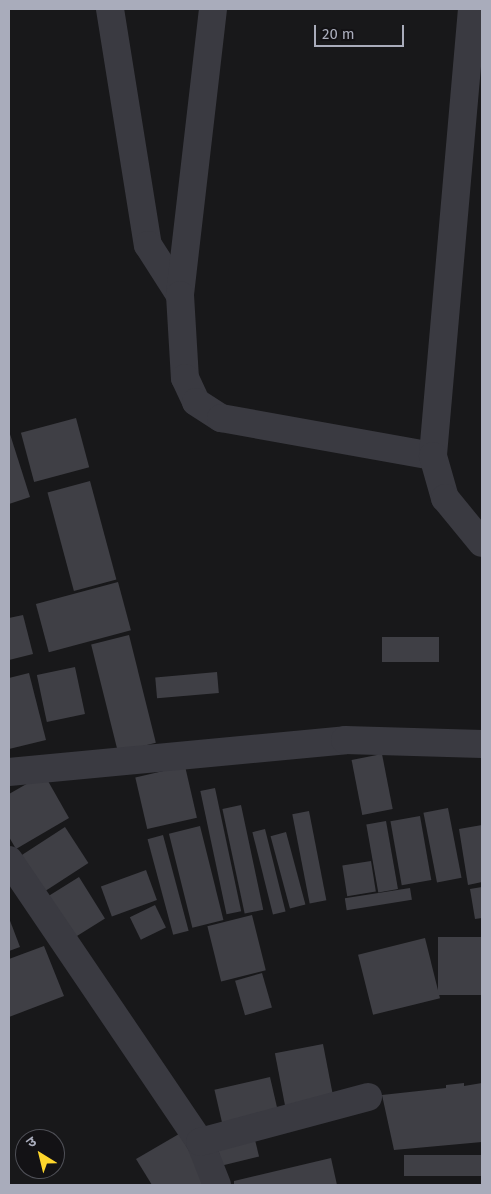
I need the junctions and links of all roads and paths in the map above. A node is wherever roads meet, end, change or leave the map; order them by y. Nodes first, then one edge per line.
1 (110, 9) edge
2 (213, 9) edge
3 (472, 9) edge
4 (180, 295) junction
5 (433, 456) junction
6 (482, 542) edge
7 (482, 744) edge
8 (9, 772) edge
9 (9, 860) edge
10 (368, 1097) dead end
11 (200, 1142) junction
12 (217, 1185) edge

1 - 4 street
2 - 4 street
3 - 5 street
4 - 5 street
5 - 6 street
7 - 8 street
9 - 11 street
10 - 11 street
11 - 12 street

